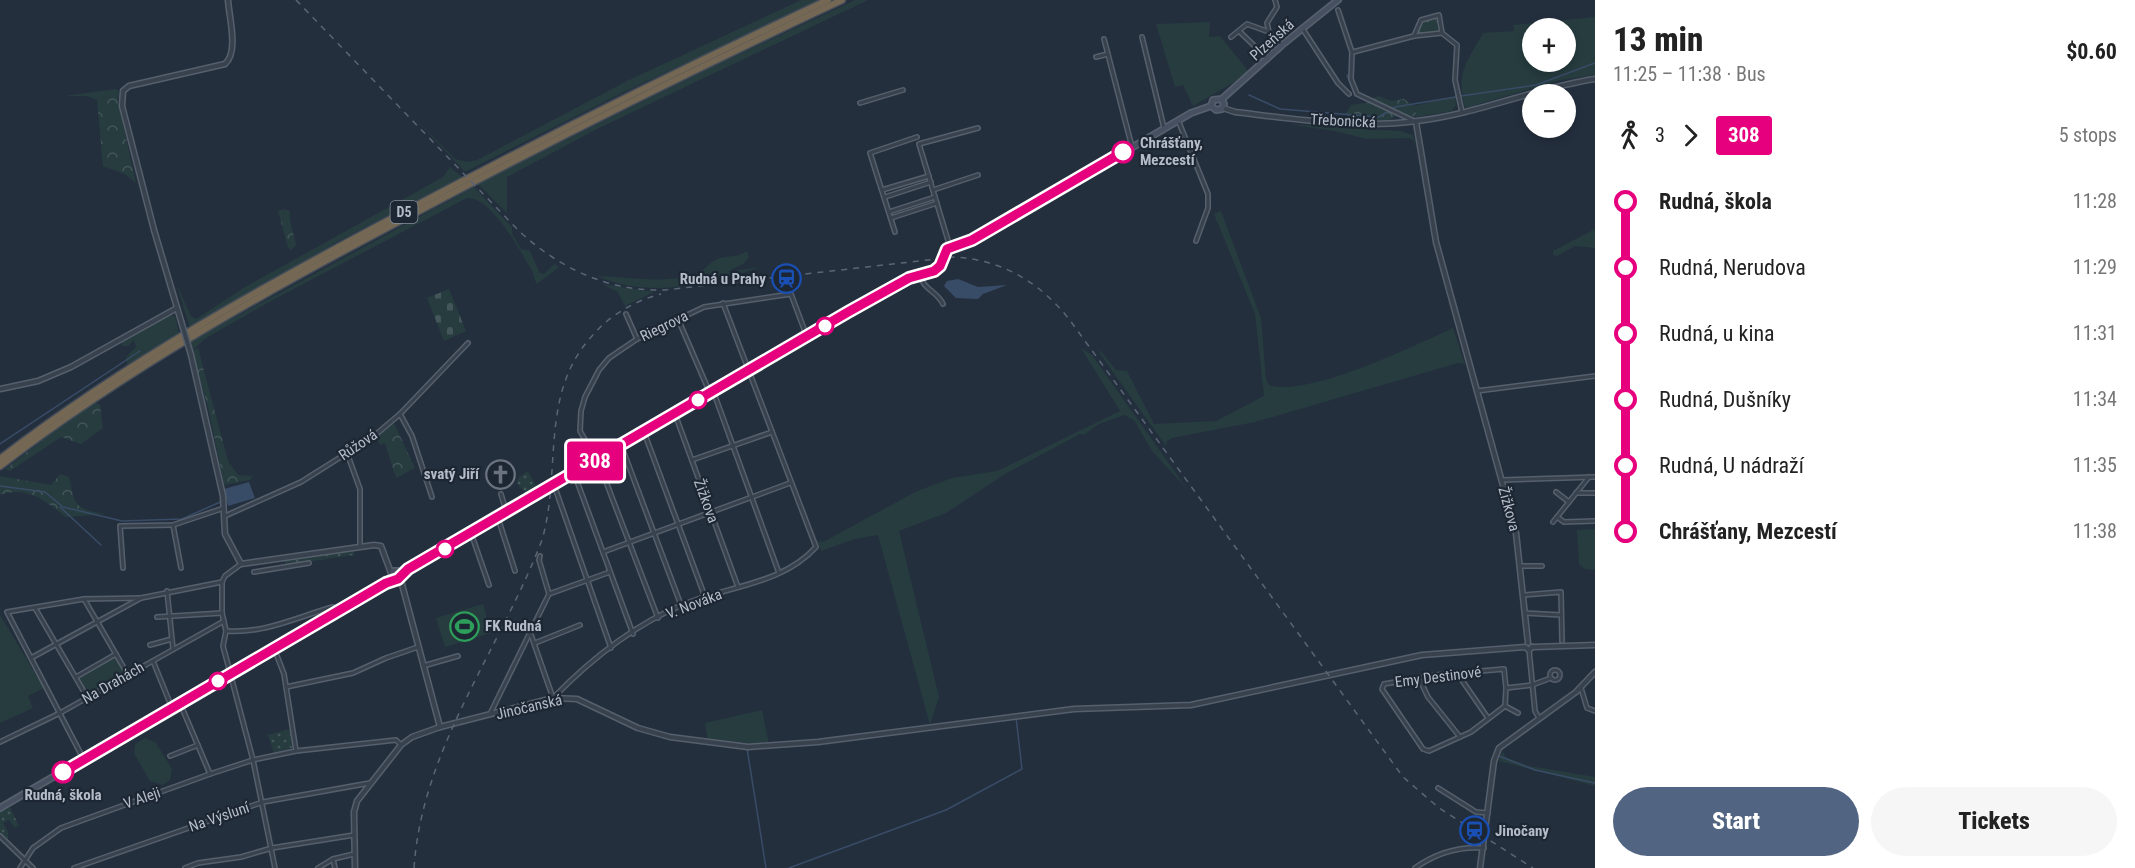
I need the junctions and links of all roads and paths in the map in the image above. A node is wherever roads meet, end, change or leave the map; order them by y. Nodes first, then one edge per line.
1 (228, 0) edge
2 (828, 0) edge
3 (842, 0) edge
4 (1275, 0) edge
5 (1325, 0) edge
6 (1338, 0) edge
7 (1329, 7) junction
8 (1338, 9) dead end
9 (1302, 28) junction
10 (1239, 31) junction
11 (1269, 32) junction
12 (1442, 33) junction
13 (1414, 36) junction
14 (1142, 37) dead end
15 (1231, 37) dead end
16 (1104, 39) dead end
17 (1282, 45) junction
18 (1352, 52) junction
19 (1108, 54) junction
20 (1096, 57) dead end
21 (1268, 58) junction
22 (1595, 79) edge
23 (903, 90) dead end
24 (1349, 94) dead end
25 (1222, 99) junction
26 (860, 103) dead end
27 (1211, 106) junction
28 (1223, 108) junction
29 (1462, 112) junction
30 (1178, 120) junction
31 (1416, 122) junction
32 (978, 128) dead end
33 (1164, 128) junction
34 (917, 137) dead end
35 (1132, 147) junction
36 (978, 175) dead end
37 (929, 176) junction
38 (931, 182) junction
39 (882, 190) junction
40 (933, 190) junction
41 (885, 197) junction
42 (935, 197) junction
43 (937, 203) junction
44 (890, 212) junction
45 (891, 218) junction
46 (895, 232) dead end
47 (1196, 241) dead end
48 (950, 247) junction
49 (920, 274) junction
50 (723, 303) junction
51 (944, 304) dead end
52 (177, 308) junction
53 (626, 314) dead end
54 (678, 319) junction
55 (807, 337) junction
56 (637, 339) junction
57 (468, 343) dead end
58 (750, 370) junction
59 (1595, 376) edge
60 (0, 389) edge
61 (1477, 391) junction
62 (711, 393) junction
63 (400, 414) junction
64 (675, 414) junction
65 (644, 432) junction
66 (773, 432) junction
67 (621, 445) junction
68 (732, 446) junction
69 (347, 453) junction
70 (0, 459) edge
71 (597, 460) junction
72 (692, 460) junction
73 (0, 466) edge
74 (574, 473) junction
75 (1580, 477) junction
76 (1589, 477) junction
77 (1595, 477) edge
78 (1502, 480) junction
79 (791, 483) junction
80 (1584, 484) junction
81 (554, 485) junction
82 (1556, 492) dead end
83 (1576, 493) junction
84 (1595, 493) edge
85 (501, 495) dead end
86 (432, 497) dead end
87 (752, 498) junction
88 (1569, 502) junction
89 (224, 508) junction
90 (711, 512) junction
91 (507, 513) junction
92 (225, 516) junction
93 (1557, 517) junction
94 (498, 518) junction
95 (1595, 521) edge
96 (1553, 522) dead end
97 (173, 525) junction
98 (678, 525) junction
99 (471, 533) junction
100 (654, 534) junction
101 (629, 543) junction
102 (360, 547) junction
103 (603, 552) junction
104 (540, 556) dead end
105 (284, 558) junction
106 (309, 563) dead end
107 (241, 564) junction
108 (1520, 566) junction
109 (1542, 566) dead end
110 (285, 567) junction
111 (123, 568) dead end
112 (181, 568) dead end
113 (515, 571) dead end
114 (610, 572) junction
115 (254, 573) dead end
116 (779, 573) junction
117 (396, 575) junction
118 (586, 581) junction
119 (222, 582) junction
120 (489, 585) dead end
121 (738, 588) junction
122 (167, 591) junction
123 (549, 594) junction
124 (1523, 595) junction
125 (705, 597) junction
126 (141, 598) junction
127 (84, 599) junction
128 (681, 605) junction
129 (333, 607) dead end
130 (35, 608) junction
131 (325, 609) junction
132 (222, 613) junction
133 (1525, 613) junction
134 (1561, 615) junction
135 (170, 616) junction
136 (329, 616) junction
137 (157, 617) dead end
138 (658, 618) junction
139 (224, 621) junction
140 (96, 622) junction
141 (580, 625) dead end
142 (226, 631) junction
143 (530, 632) junction
144 (633, 634) junction
145 (172, 639) junction
146 (1562, 640) dead end
147 (535, 643) junction
148 (56, 645) junction
149 (150, 645) dead end
150 (1595, 645) edge
151 (418, 647) junction
152 (1529, 647) junction
153 (274, 648) junction
154 (611, 648) junction
155 (172, 649) junction
156 (116, 654) junction
157 (458, 656) dead end
158 (31, 658) junction
159 (153, 661) junction
160 (423, 666) junction
161 (1595, 672) edge
162 (231, 673) junction
163 (1457, 673) junction
164 (128, 675) junction
165 (75, 678) junction
166 (1419, 678) junction
167 (1551, 678) dead end
168 (1532, 685) junction
169 (286, 687) junction
170 (1506, 688) junction
171 (1581, 688) junction
172 (87, 698) junction
173 (553, 698) junction
174 (180, 703) junction
175 (1505, 705) junction
176 (172, 708) junction
177 (1595, 711) edge
178 (60, 713) junction
179 (1518, 713) dead end
180 (489, 716) junction
181 (1539, 718) junction
182 (1489, 719) junction
183 (440, 727) junction
184 (1460, 737) junction
185 (0, 742) edge
186 (198, 745) junction
187 (401, 745) junction
188 (296, 751) junction
189 (170, 756) dead end
190 (84, 760) junction
191 (253, 760) junction
192 (210, 774) junction
193 (370, 783) junction
194 (1438, 788) dead end
195 (263, 802) junction
196 (0, 807) edge
197 (1488, 813) junction
198 (354, 835) junction
199 (0, 836) edge
200 (273, 848) junction
201 (1484, 848) junction
202 (354, 854) junction
203 (24, 859) junction
204 (333, 859) junction
205 (220, 861) junction
206 (20, 868) edge
207 (33, 868) edge
208 (74, 868) edge
209 (185, 868) edge
210 (223, 868) edge
211 (275, 868) edge
212 (318, 868) edge
213 (335, 868) edge
214 (355, 868) edge
215 (1415, 868) edge
216 (1480, 868) edge

1 - 52 street
2 - 70 highway, D5
3 - 73 highway, D5
4 - 11 street
5 - 7 street
6 - 7 main road, Plzeňská
7 - 9 main road, Plzeňská
8 - 18 street
9 - 17 main road, Plzeňská
9 - 24 street
10 - 11 street
10 - 15 street
10 - 21 street
11 - 17 street
12 - 13 street
12 - 13 street
12 - 29 street
13 - 18 street
14 - 33 street
16 - 19 street
17 - 21 main road, Plzeňská
18 - 31 street
19 - 20 street
19 - 35 street
21 - 25 main road, Plzeňská
22 - 29 street, Třebonická
23 - 26 street
25 - 27 main road, Plzeňská
25 - 28 main road
27 - 28 main road
27 - 30 main road, Plzeňská
28 - 31 street, Třebonická
29 - 31 street, Třebonická
30 - 33 main road, Plzeňská
30 - 47 street
31 - 61 street, Žižkova
32 - 37 street
33 - 35 main road, Plzeňská
34 - 39 street
35 - 48 main road, Plzeňská
36 - 40 street
37 - 38 street
37 - 39 street
38 - 40 street
38 - 41 street
39 - 41 street
40 - 42 street
41 - 44 street
42 - 43 street
42 - 44 street
43 - 45 street
43 - 48 street
44 - 45 street
45 - 46 street
48 - 49 main road
49 - 51 street
49 - 55 main road
50 - 54 street, Riegrova
50 - 55 street, Riegrova
50 - 58 street
52 - 60 street
52 - 89 street, bridge
53 - 56 street
54 - 56 street, Riegrova
54 - 62 street
55 - 58 main road
56 - 71 street, Riegrova
57 - 63 street, Růžová
58 - 62 main road
58 - 66 street
59 - 61 street
61 - 78 street, Žižkova
62 - 64 main road
62 - 68 street
63 - 69 street, Růžová
63 - 86 street
64 - 65 main road
64 - 72 street, Žižkova
65 - 67 main road
65 - 98 street
66 - 68 street
66 - 79 street
67 - 71 main road
67 - 100 street
68 - 72 street
68 - 87 street
69 - 92 street, Růžová
69 - 102 street
71 - 74 main road
71 - 101 street, Riegrova
72 - 90 street, Žižkova
74 - 81 main road
74 - 103 street
75 - 76 street
75 - 78 street
75 - 80 street
76 - 77 street
76 - 80 street
78 - 108 street, Žižkova
79 - 87 street
79 - 116 street, V. Nováka
80 - 83 street
81 - 91 main road
81 - 118 street
82 - 88 street
83 - 84 street
83 - 88 street
85 - 91 street
87 - 90 street
87 - 116 street
88 - 93 street
89 - 92 street
89 - 97 street
90 - 98 street
90 - 121 street, Žižkova
91 - 94 main road
92 - 107 street
93 - 95 street
93 - 96 street
94 - 99 main road
94 - 113 street
97 - 111 street
97 - 112 street
98 - 100 street
98 - 125 street
99 - 117 main road
99 - 120 street
100 - 101 street
100 - 128 street
101 - 103 street
101 - 138 street, Riegrova
102 - 105 street
102 - 117 street
103 - 114 street
104 - 123 street
105 - 107 street
105 - 110 street
106 - 110 street
107 - 119 street
108 - 109 street
108 - 124 street, Žižkova
110 - 115 street
114 - 118 street
114 - 144 street
116 - 121 street, V. Nováka
117 - 136 main road
117 - 151 street
118 - 123 street
118 - 154 street
119 - 122 street
119 - 132 street
121 - 125 street, V. Nováka
122 - 126 street
122 - 135 street
123 - 143 street
124 - 133 street, Žižkova
124 - 134 street
125 - 128 street, V. Nováka
126 - 127 street
126 - 140 street
127 - 130 street
127 - 140 street
128 - 138 street, V. Nováka
129 - 131 street
130 - 148 street
130 - 158 street
131 - 136 street
131 - 142 street
132 - 135 street
132 - 139 street
133 - 134 street
133 - 152 street, Žižkova
134 - 146 street
135 - 137 street
135 - 145 street
136 - 153 main road
138 - 144 street, V. Nováka
139 - 142 street
139 - 155 street, Na Drahách
140 - 148 street
140 - 156 street
141 - 147 street
142 - 162 street
143 - 147 street
143 - 180 street
144 - 154 street, V. Nováka
145 - 149 street
145 - 155 street
147 - 173 street
148 - 158 street
148 - 165 street
150 - 152 street, Jinočanská
151 - 160 street
151 - 169 street
152 - 168 street
152 - 173 street, Jinočanská
153 - 162 main road
153 - 169 street
154 - 173 street, V. Nováka
155 - 159 street, Na Drahách
156 - 164 street
156 - 165 street
157 - 160 street
158 - 178 street
159 - 164 street, Na Drahách
159 - 176 street
160 - 183 street
161 - 171 street
162 - 174 main road
162 - 191 street
163 - 166 street, Emy Destinové
163 - 170 street, Emy Destinové
163 - 182 street
164 - 172 street, Na Drahách
165 - 172 street
166 - 184 street
166 - 184 street, Emy Destinové
167 - 168 street
168 - 170 street
168 - 181 street
169 - 188 street
170 - 175 street
171 - 177 street
171 - 181 street
172 - 178 street, Na Drahách
173 - 180 street, Jinočanská
174 - 176 main road
174 - 186 street
175 - 179 street
175 - 182 street, Emy Destinové
176 - 190 main road
178 - 185 street, Na Drahách
178 - 190 street
180 - 183 street, Jinočanská
181 - 197 street
182 - 184 street, Emy Destinové
183 - 187 street, Jinočanská
186 - 189 street
186 - 192 street
187 - 188 street, V Aleji
187 - 193 street
188 - 191 street, V Aleji
190 - 196 main road
191 - 192 street, V Aleji
191 - 195 street
192 - 203 street, V Aleji
193 - 195 street, Na Výsluní
193 - 198 street
194 - 197 street
195 - 200 street
195 - 208 street, Na Výsluní
197 - 201 street
198 - 200 street
198 - 202 street
199 - 203 street
200 - 205 street
200 - 211 street
201 - 215 street
201 - 216 street
202 - 204 street
202 - 214 street
203 - 206 street, V Aleji
203 - 207 street
204 - 212 street
204 - 213 street
205 - 209 street
205 - 210 street

